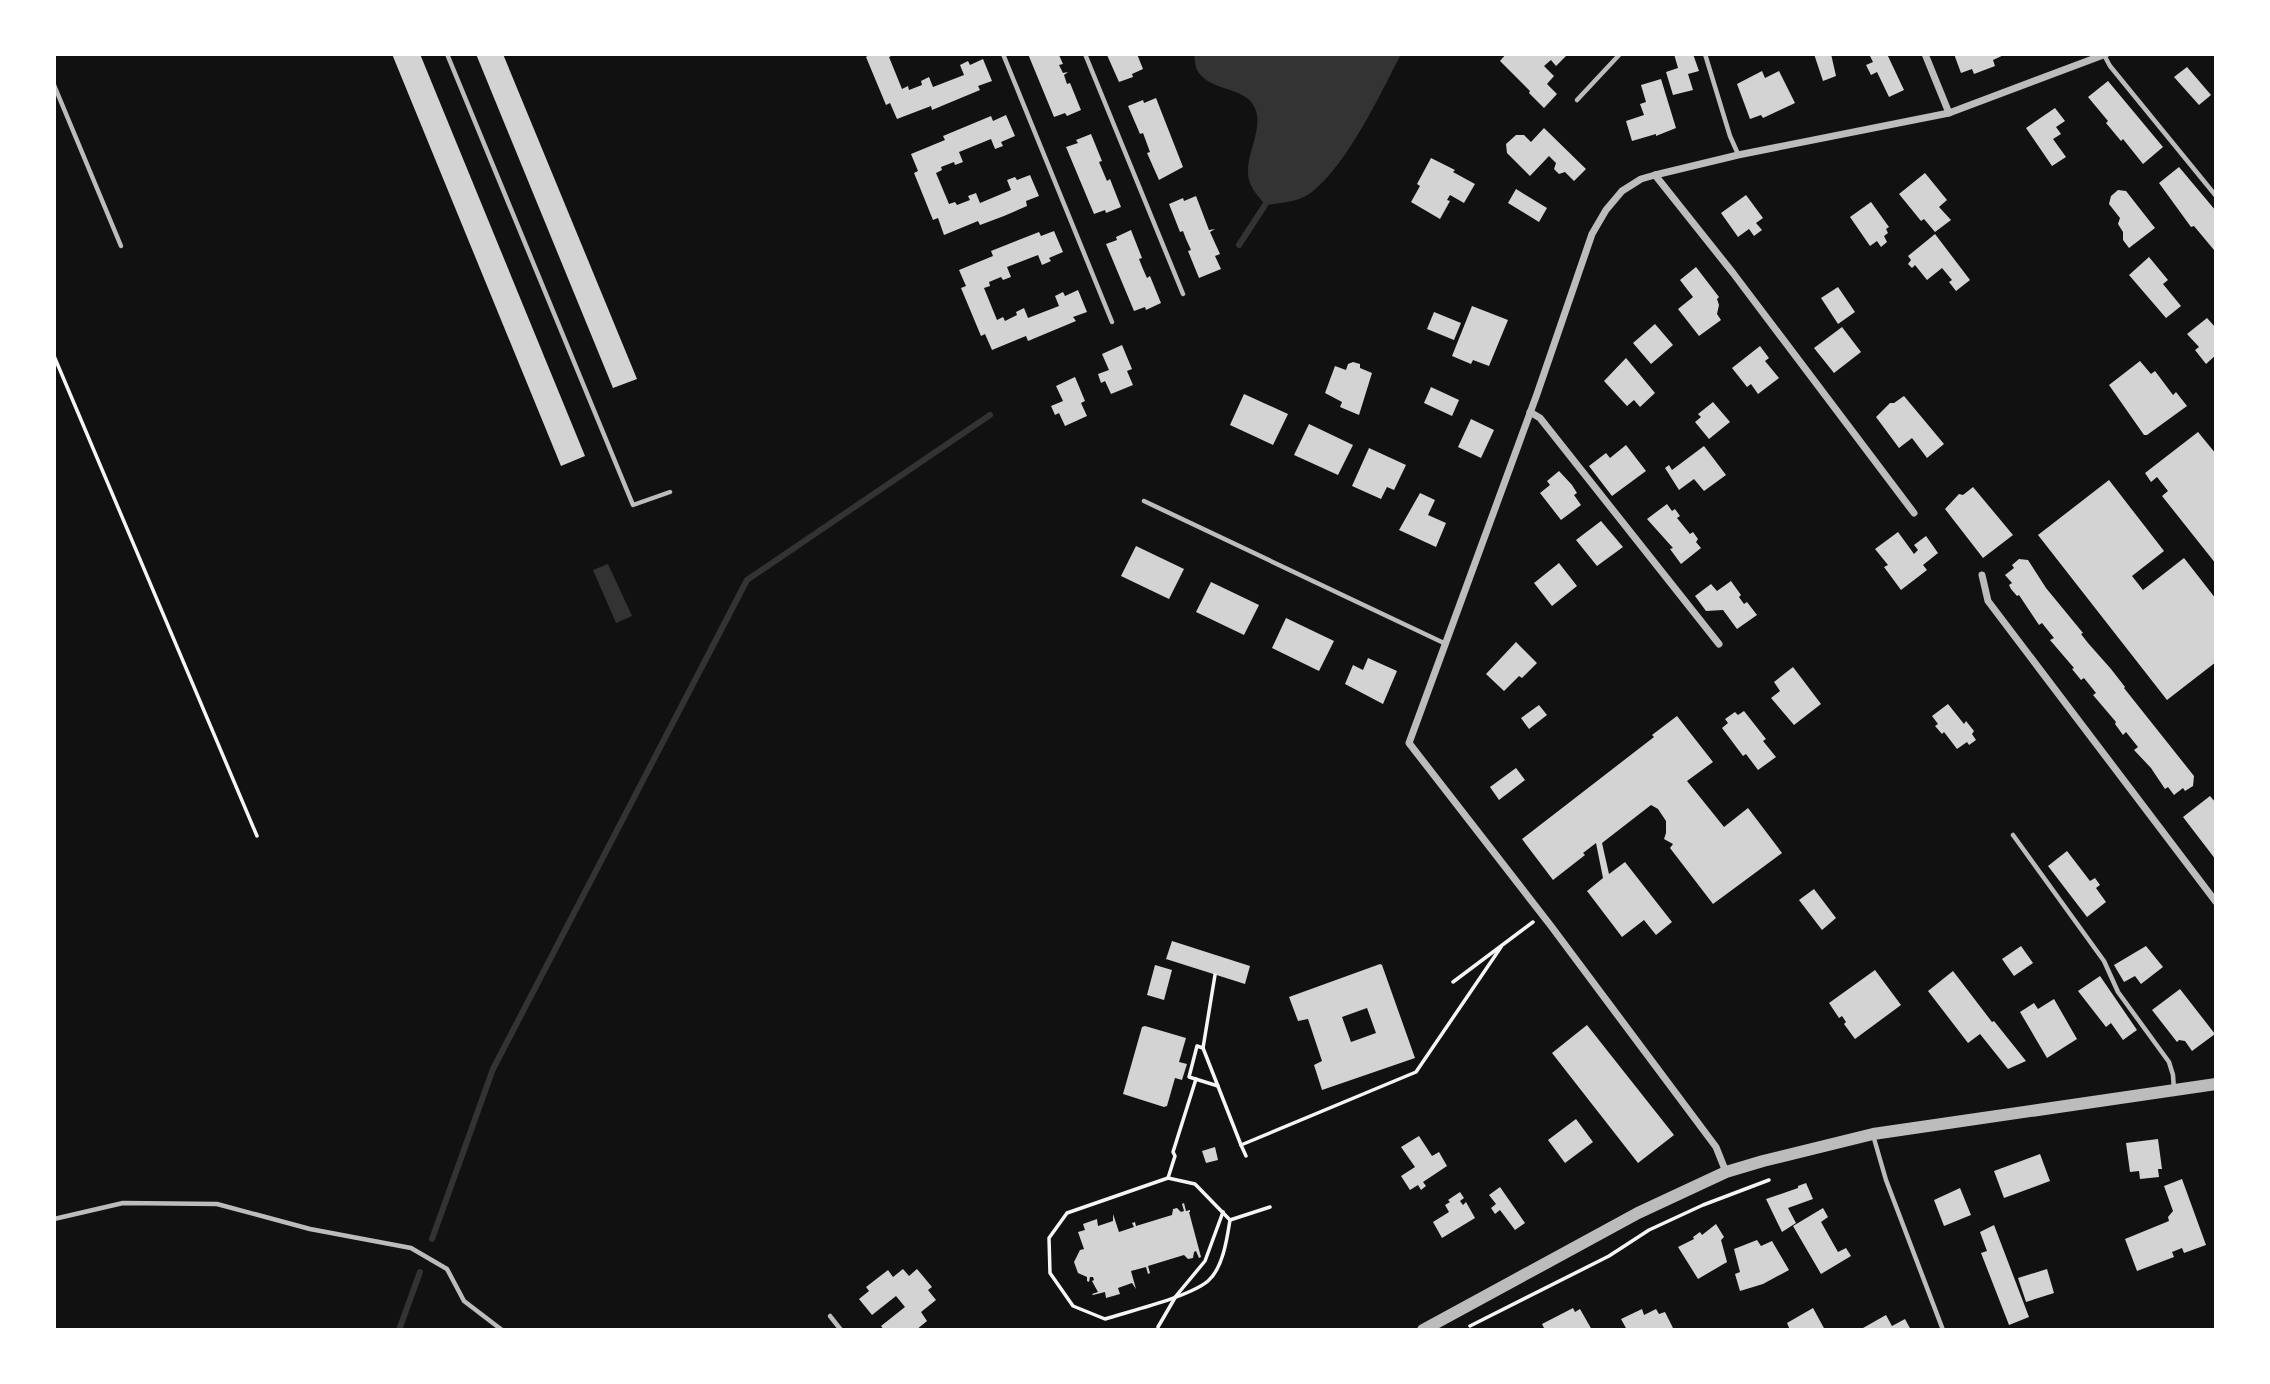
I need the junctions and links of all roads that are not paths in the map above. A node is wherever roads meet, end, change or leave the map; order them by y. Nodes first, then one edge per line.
1 (447, 54) edge
2 (1003, 54) edge
3 (1085, 54) edge
4 (1620, 54) edge
5 (1705, 54) edge
6 (1925, 54) edge
7 (2105, 55) edge
8 (54, 85) edge
9 (1577, 100) dead end
10 (1949, 113) junction
11 (1738, 155) junction
12 (1655, 175) junction
13 (2216, 196) edge
14 (121, 246) dead end
15 (1183, 294) dead end
16 (1112, 323) dead end
17 (1530, 412) junction
18 (670, 492) dead end
19 (1143, 501) dead end
20 (1914, 513) dead end
21 (1982, 575) dead end
22 (1446, 644) junction
23 (1719, 644) dead end
24 (2013, 835) dead end
25 (2216, 902) edge
26 (2216, 1084) edge
27 (2174, 1091) junction
28 (1873, 1134) junction
29 (1726, 1172) junction
30 (54, 1219) edge
31 (830, 1316) dead end
32 (502, 1330) edge
33 (841, 1330) edge
34 (1423, 1330) edge
35 (1943, 1330) edge

1 - 18 lane
2 - 16 lane
3 - 15 lane
4 - 9 lane
5 - 11 lane
6 - 10 street
7 - 10 street
7 - 13 lane
8 - 14 lane
10 - 11 street
11 - 12 street
12 - 17 street
12 - 20 street
17 - 22 street
17 - 23 street
19 - 22 lane
21 - 25 street
22 - 29 street
24 - 27 lane
26 - 27 street
27 - 28 street
28 - 29 street
28 - 35 lane
29 - 34 street
30 - 32 lane
31 - 33 lane

